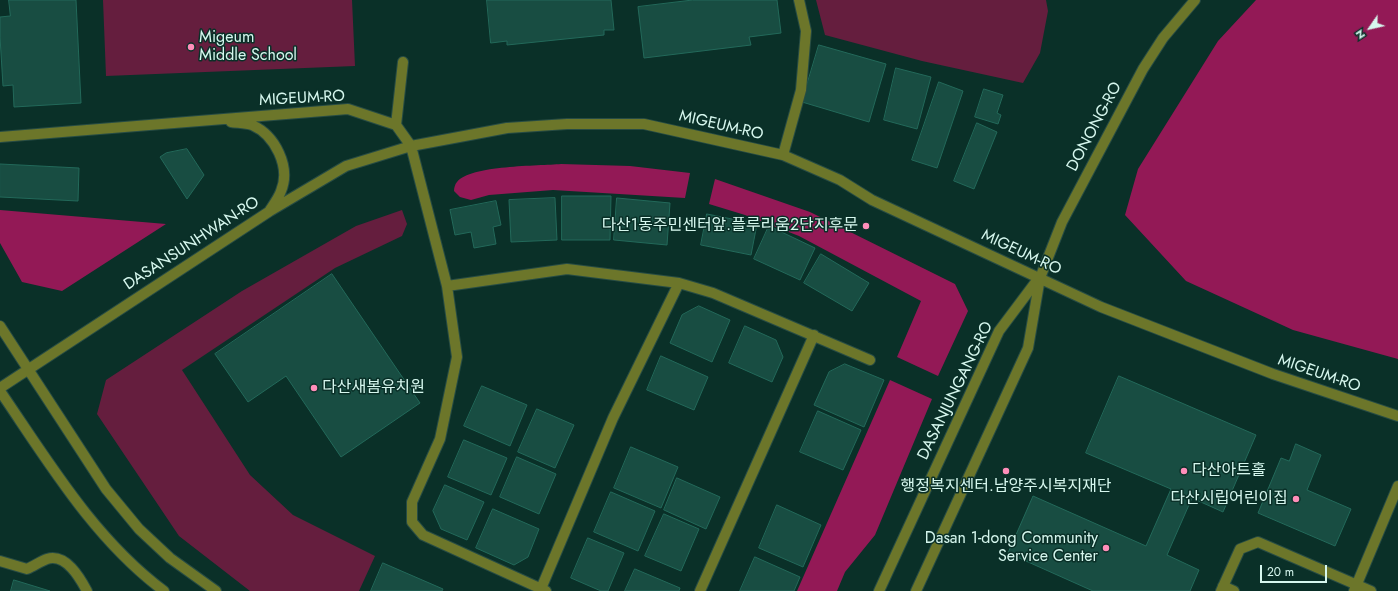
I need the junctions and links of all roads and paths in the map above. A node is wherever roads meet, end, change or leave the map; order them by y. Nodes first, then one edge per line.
1 (799, 0) edge
2 (1195, 0) edge
3 (403, 62) dead end
4 (215, 119) junction
5 (396, 125) junction
6 (0, 137) edge
7 (411, 146) junction
8 (783, 155) junction
9 (270, 211) junction
10 (1040, 278) junction
11 (679, 283) junction
12 (447, 286) junction
13 (0, 326) edge
14 (814, 335) junction
15 (870, 360) dead end
16 (28, 368) junction
17 (0, 389) edge
18 (1398, 416) edge
19 (1398, 486) edge
20 (0, 561) edge
21 (1355, 588) edge
22 (1222, 589) edge
23 (542, 590) edge
24 (87, 591) edge
25 (164, 591) edge
26 (216, 591) edge
27 (700, 591) edge
28 (879, 591) edge
29 (916, 591) edge
30 (1234, 591) edge
31 (1371, 591) edge

1 - 8 street
2 - 10 street, DONONG-RO
3 - 5 street
4 - 5 street, MIGEUM-RO
4 - 6 street, MIGEUM-RO
4 - 9 street
5 - 7 street
7 - 8 street, MIGEUM-RO
7 - 9 street, DASANSUNHWAN-RO
7 - 12 street
8 - 10 street, MIGEUM-RO
9 - 16 street, DASANSUNHWAN-RO
10 - 18 street, MIGEUM-RO
10 - 28 street, DASANJUNGANG-RO
10 - 29 street
11 - 12 street
11 - 14 street
11 - 23 street
12 - 23 street
13 - 16 street
14 - 15 street
14 - 27 street
16 - 17 street, DASANSUNHWAN-RO
16 - 26 street
17 - 25 street
19 - 21 street
20 - 24 street
21 - 22 street
21 - 31 street
22 - 30 street

